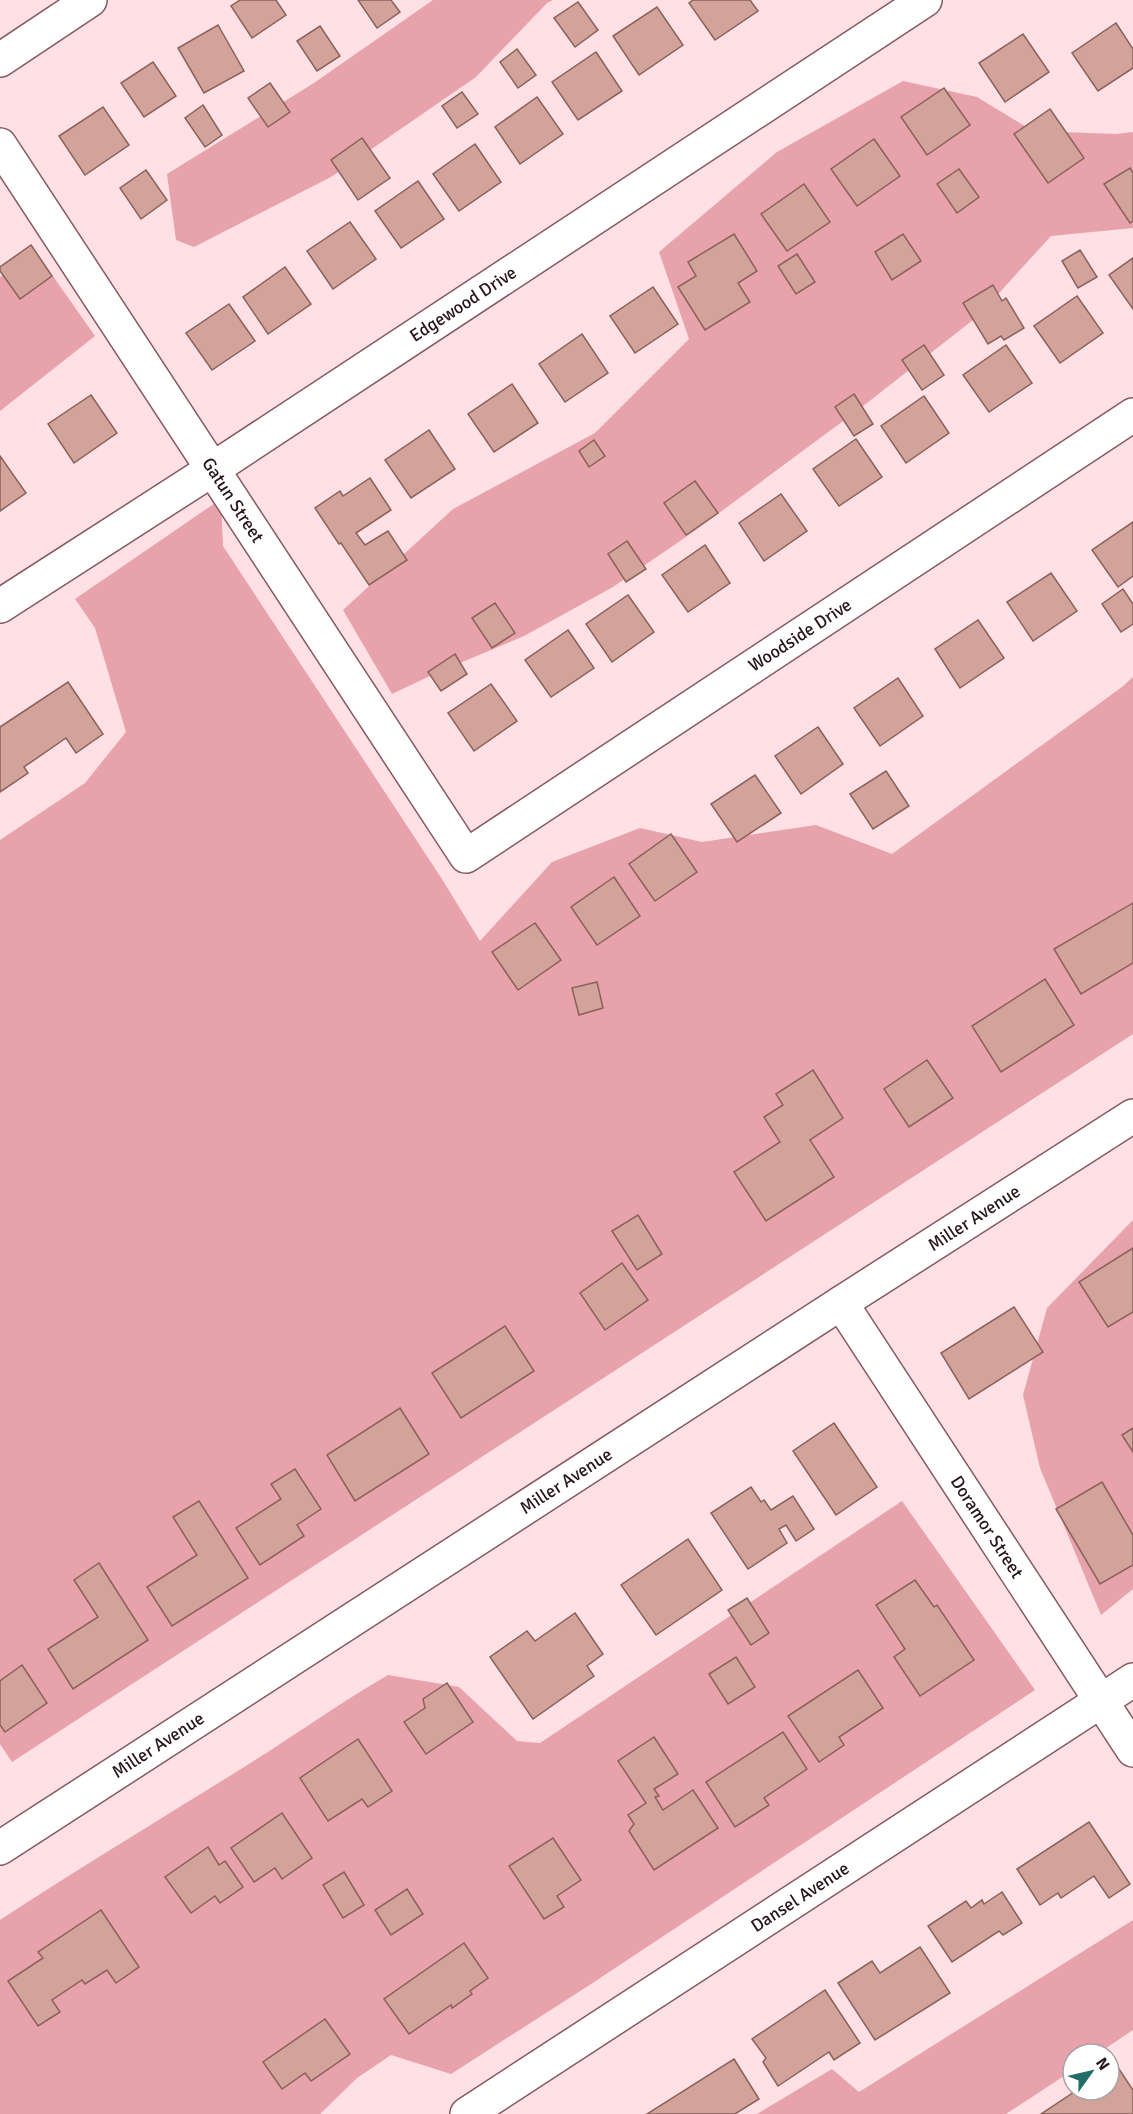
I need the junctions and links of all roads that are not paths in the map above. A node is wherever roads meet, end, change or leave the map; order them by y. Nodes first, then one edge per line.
1 (90, 0) edge
2 (925, 0) edge
3 (0, 60) edge
4 (0, 145) edge
5 (1133, 415) edge
6 (213, 469) junction
7 (0, 606) edge
8 (466, 856) joint
9 (1133, 1116) edge
10 (841, 1303) junction
11 (1133, 1680) edge
12 (1101, 1701) junction
13 (1133, 1750) edge
14 (0, 1848) edge
15 (467, 2114) edge

1 - 3 street
2 - 6 street, Edgewood Drive
4 - 6 street, Gatun Street
5 - 8 street, Woodside Drive
6 - 7 street, Edgewood Drive
6 - 8 street, Gatun Street
9 - 10 street, Miller Avenue
10 - 12 street, Doramor Street
10 - 14 street, Miller Avenue
11 - 12 street, Dansel Avenue
12 - 13 street, Doramor Street
12 - 15 street, Dansel Avenue

